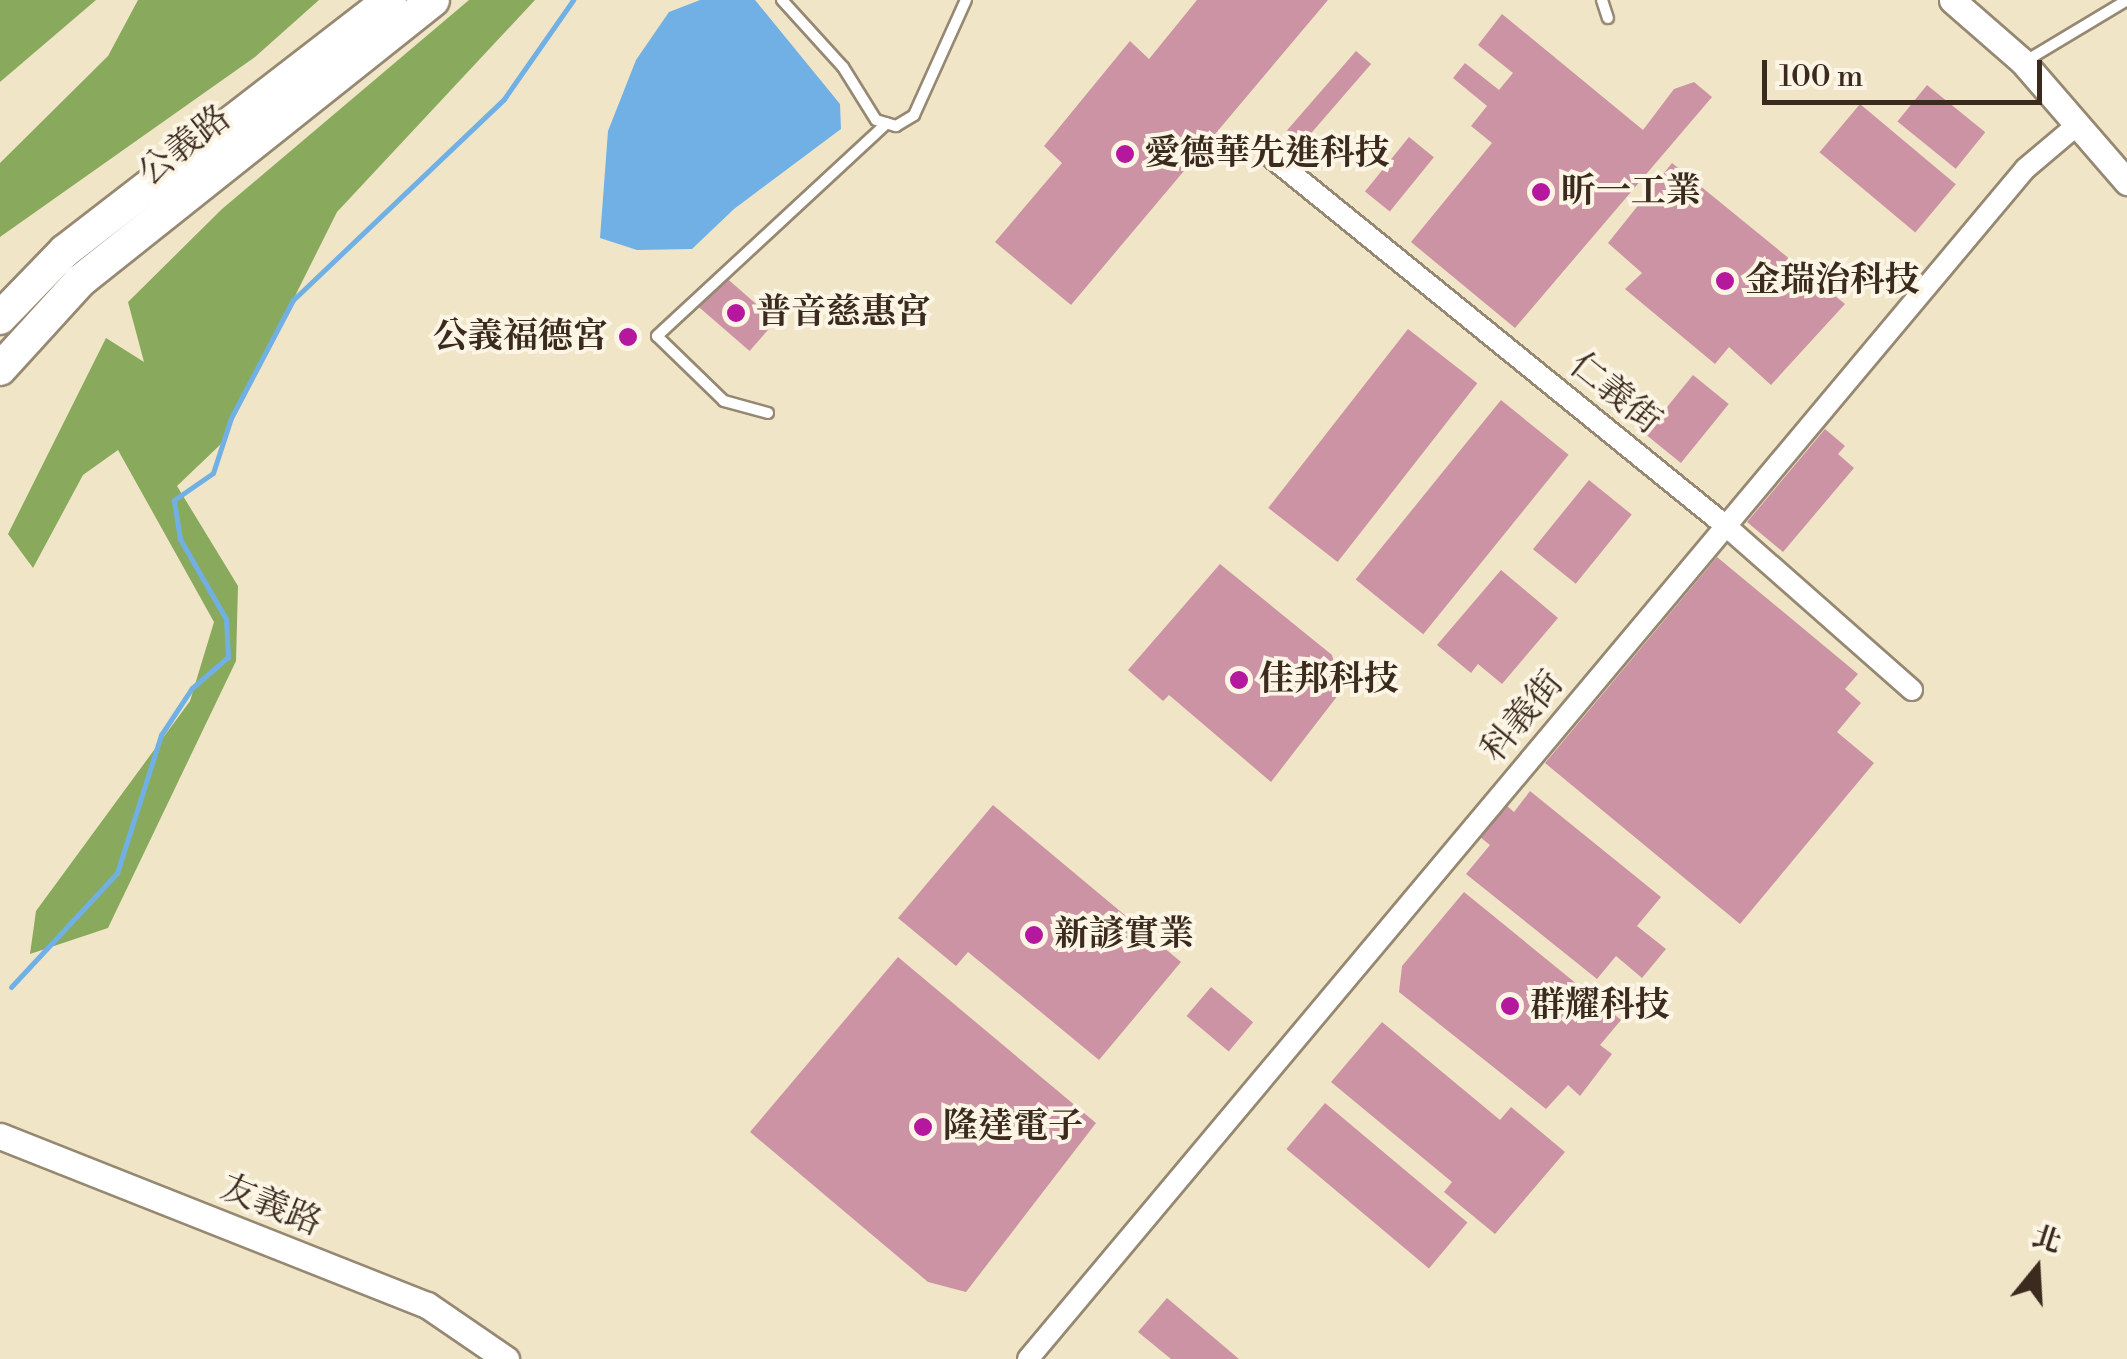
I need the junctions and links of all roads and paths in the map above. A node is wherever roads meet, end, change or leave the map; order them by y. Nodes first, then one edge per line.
1 (390, 0) edge
2 (432, 0) edge
3 (782, 0) edge
4 (966, 0) edge
5 (1602, 0) edge
6 (1952, 0) edge
7 (2127, 0) edge
8 (1608, 18) dead end
9 (2023, 62) junction
10 (887, 123) junction
11 (2077, 125) junction
12 (1270, 156) dead end
13 (2127, 182) edge
14 (65, 252) junction
15 (80, 281) junction
16 (0, 318) edge
17 (0, 370) edge
18 (768, 413) dead end
19 (1726, 526) junction
20 (1912, 690) dead end
21 (0, 1136) edge
22 (506, 1359) edge
23 (1028, 1359) edge

1 - 14 main road, 公義路
2 - 15 main road, 公義路
3 - 10 lane
4 - 10 lane
5 - 8 lane
6 - 9 street
7 - 9 lane
9 - 11 street
10 - 18 lane
11 - 13 street
11 - 19 street, 科義街
12 - 19 street, 仁義街
14 - 15 main road
14 - 16 main road, 公義路
15 - 17 main road, 公義路
19 - 20 street, 仁義街
19 - 23 street, 科義街
21 - 22 street, 友義路

